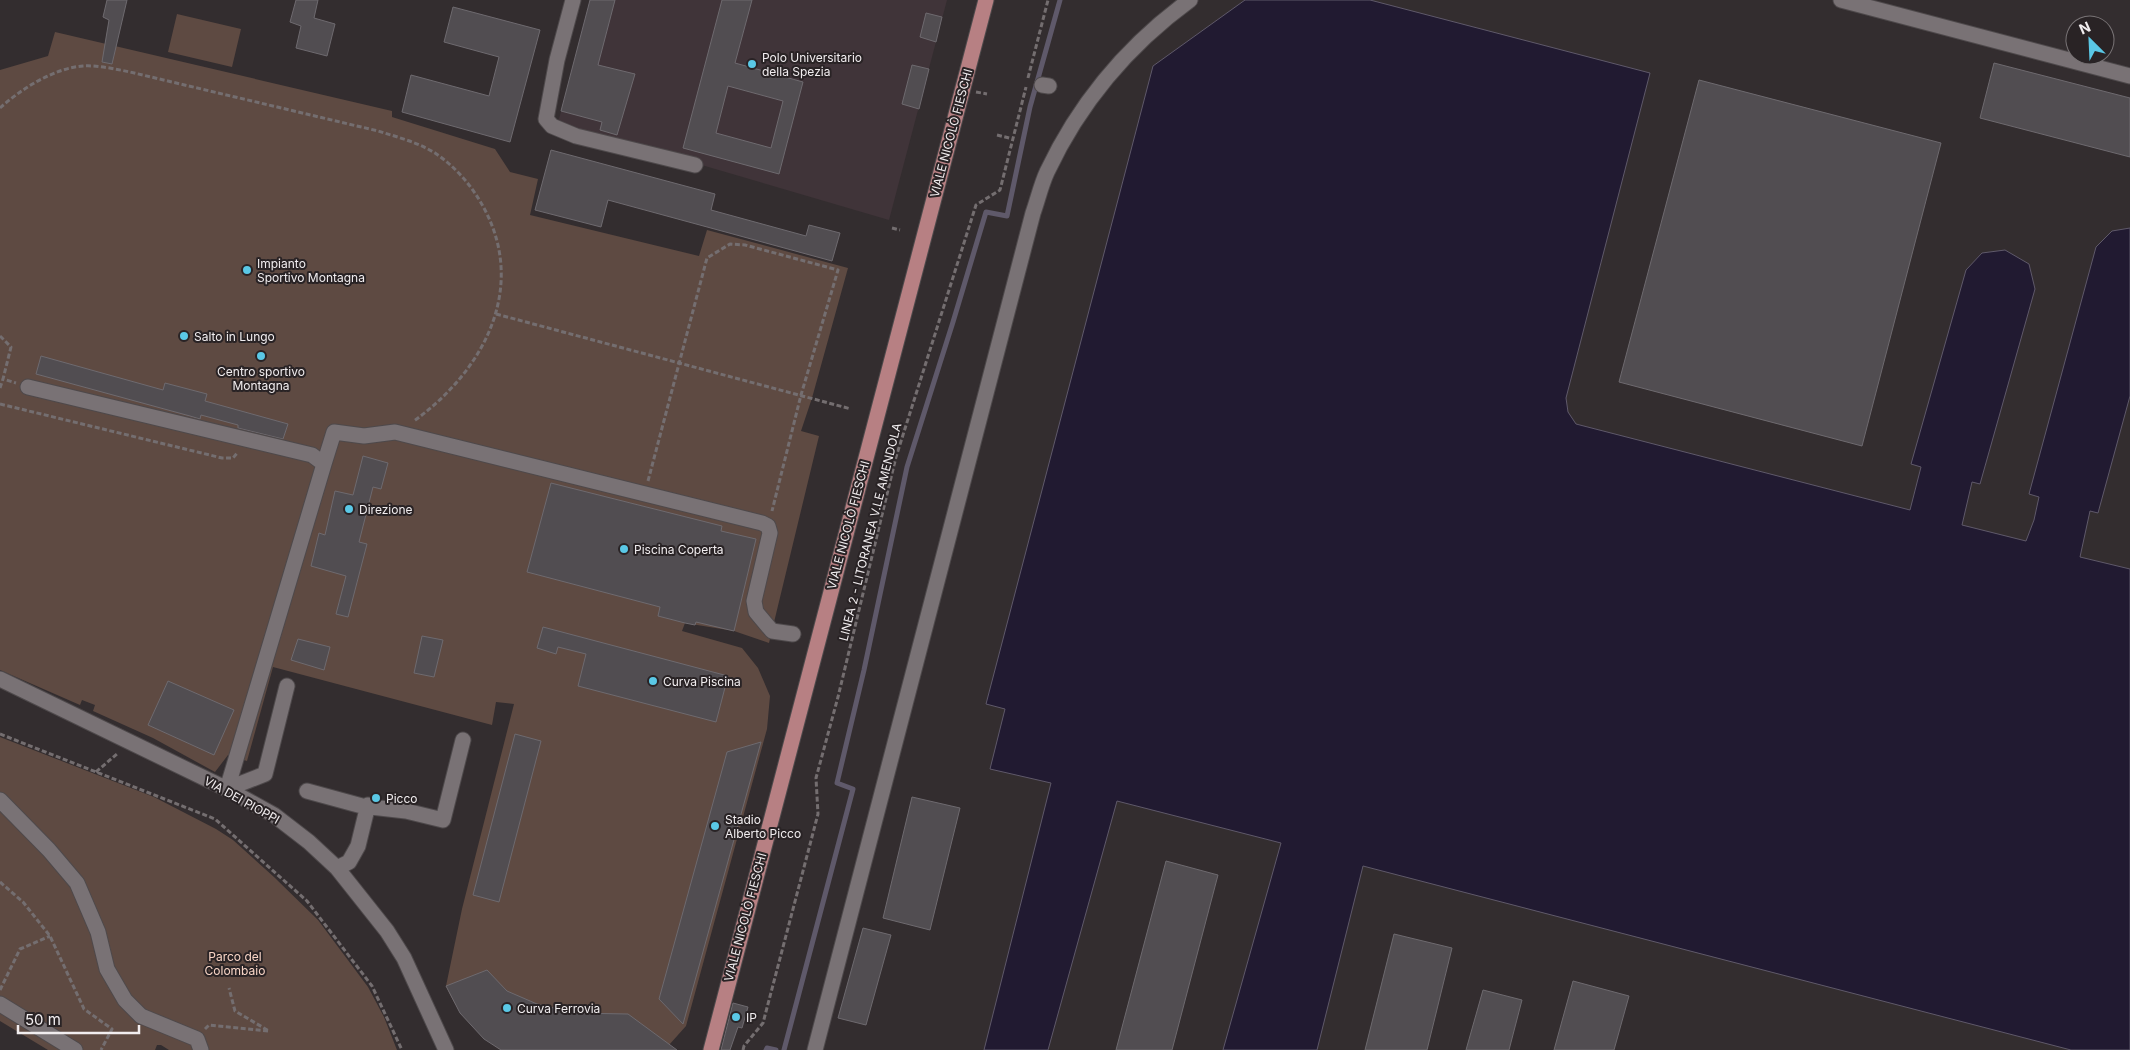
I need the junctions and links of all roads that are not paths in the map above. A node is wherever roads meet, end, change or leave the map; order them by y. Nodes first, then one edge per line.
1 (573, 0) edge
2 (986, 0) edge
3 (1190, 0) edge
4 (1841, 0) edge
5 (1869, 4) edge
6 (2130, 76) edge
7 (695, 165) dead end
8 (21, 385) road end
9 (324, 464) junction
10 (793, 634) dead end
11 (0, 679) edge
12 (287, 686) dead end
13 (463, 740) dead end
14 (227, 790) junction
15 (307, 791) dead end
16 (0, 800) edge
17 (368, 805) junction
18 (337, 868) junction
19 (0, 1004) edge
20 (199, 1045) edge
21 (75, 1050) edge
22 (446, 1050) edge
23 (710, 1050) edge
24 (815, 1050) edge

1 - 7 street
2 - 23 main road, VIALE NICOLÒ FIESCHI
3 - 24 street
4 - 5 street
5 - 6 street
8 - 9 street
9 - 10 street
9 - 14 street
11 - 14 street, VIA DEI PIOPPI
12 - 14 street
13 - 17 street
14 - 18 street, VIA DEI PIOPPI
15 - 17 street
16 - 20 street
17 - 18 street
18 - 22 street, VIA DEI PIOPPI
19 - 21 street

